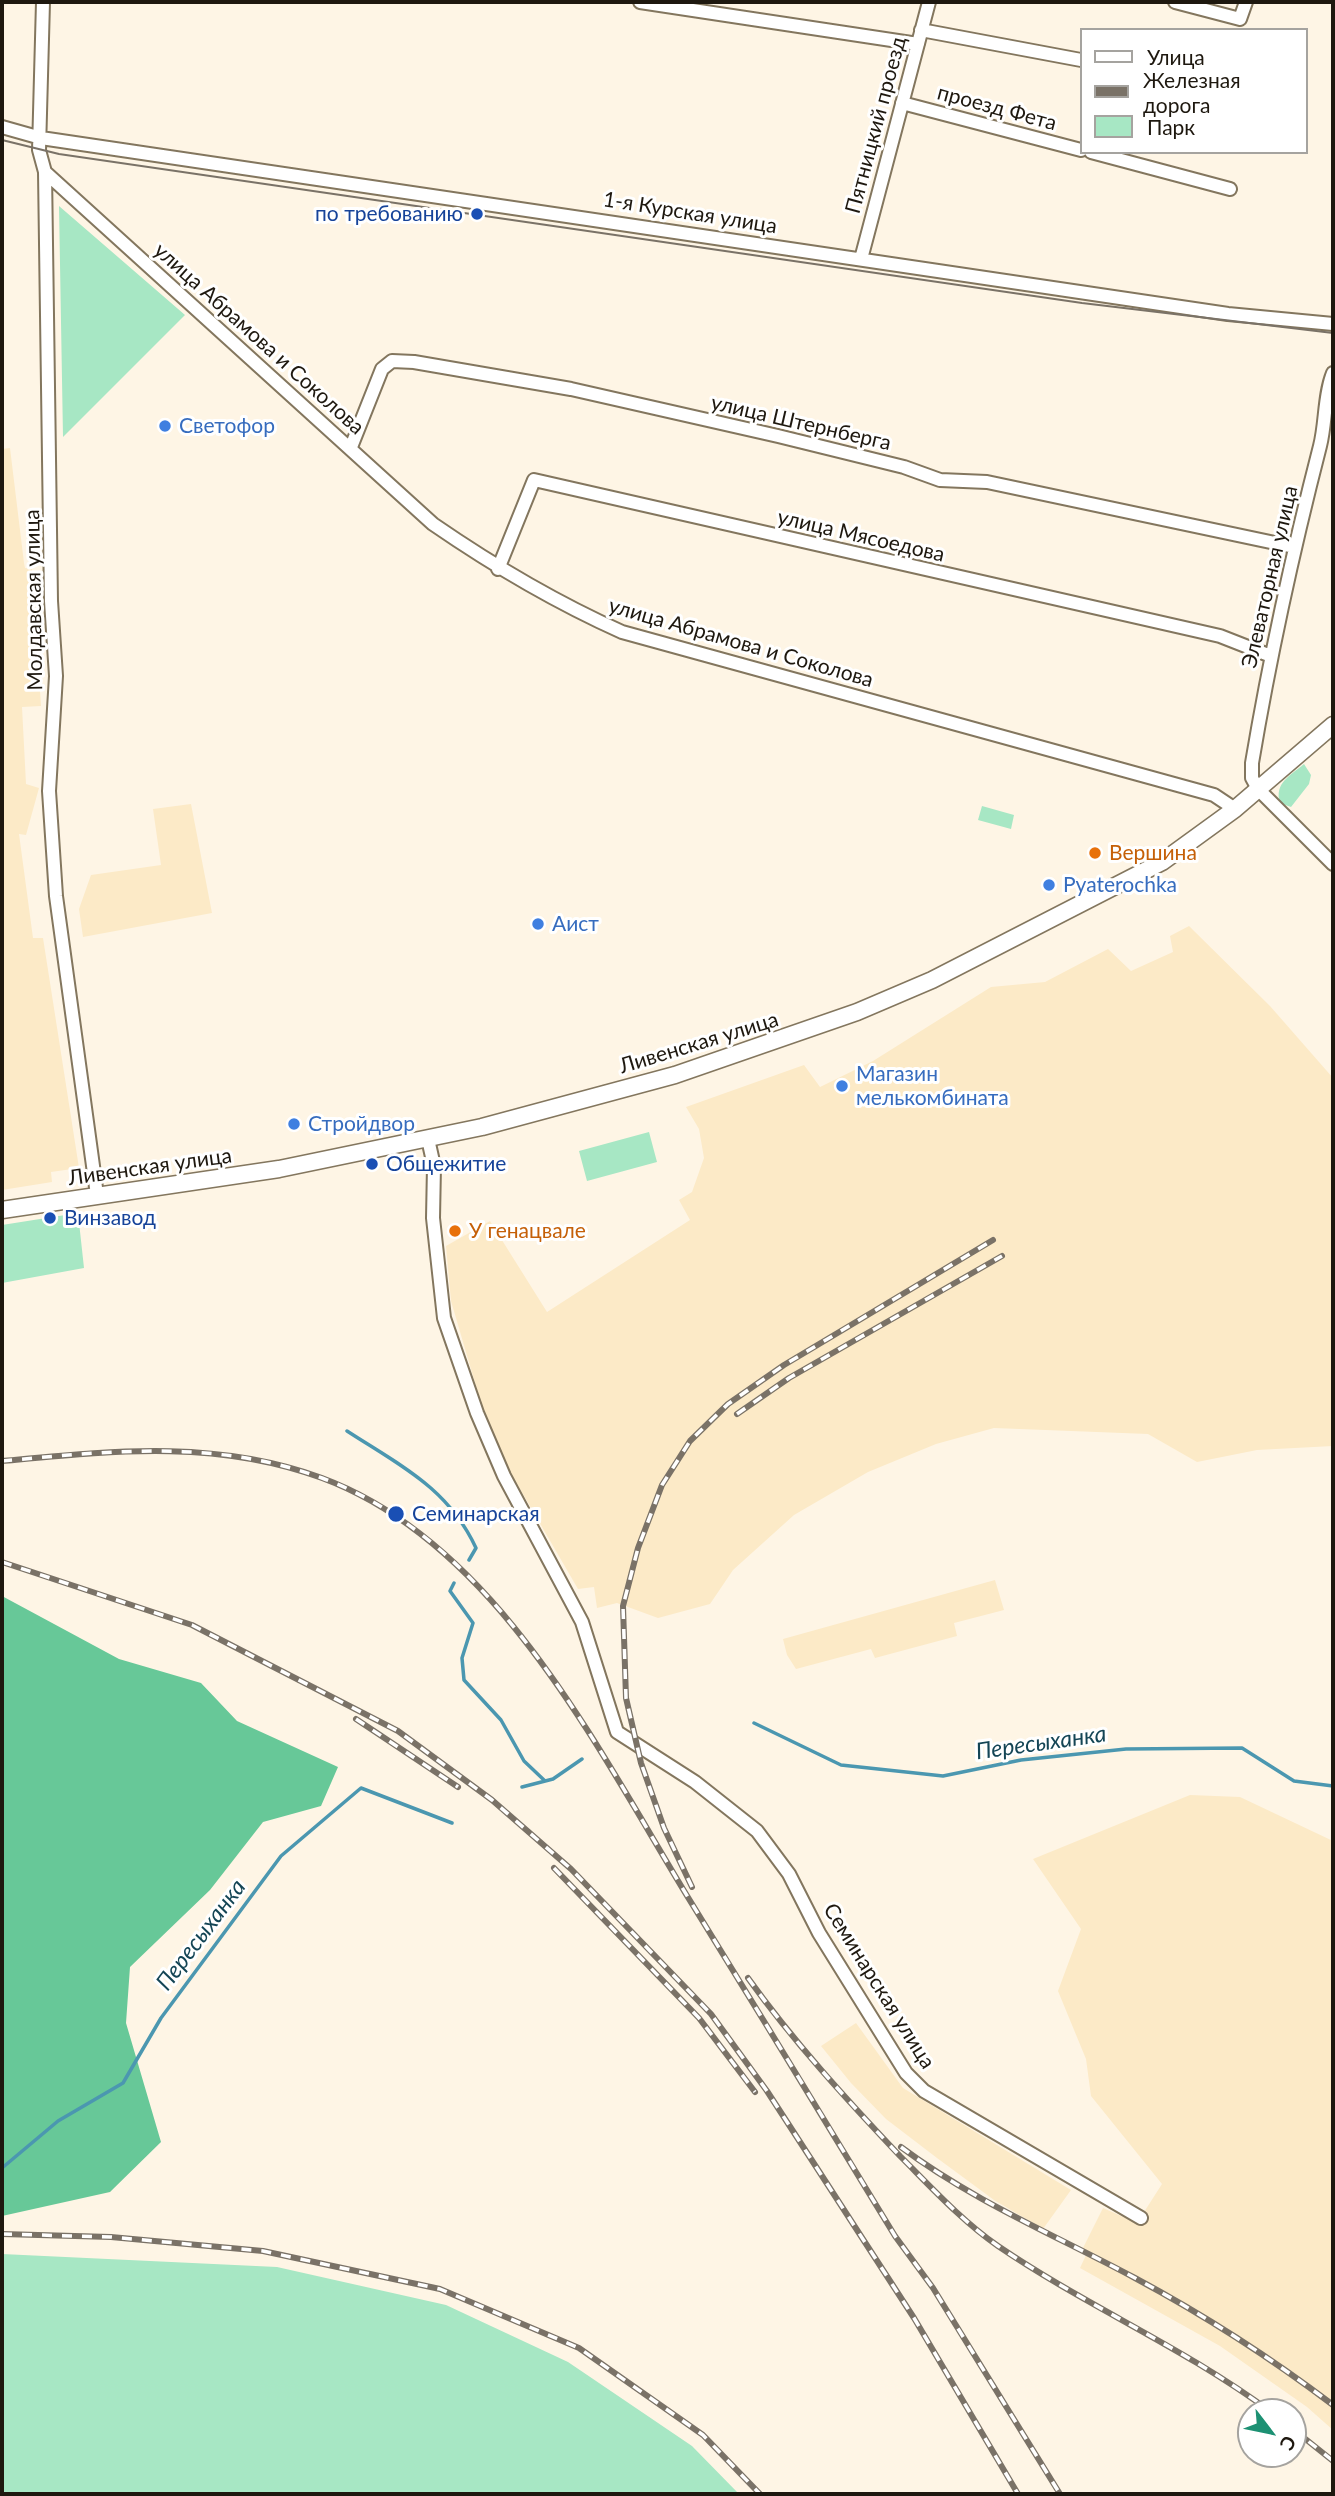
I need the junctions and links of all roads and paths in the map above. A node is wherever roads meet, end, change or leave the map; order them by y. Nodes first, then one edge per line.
1 (43, 2) edge
2 (640, 2) edge
3 (929, 2) edge
4 (1175, 2) edge
5 (1246, 2) edge
6 (1239, 24) edge
7 (921, 30) junction
8 (918, 44) junction
9 (1080, 60) edge
10 (902, 103) junction
11 (2, 127) edge
12 (41, 138) junction
13 (1080, 150) edge
14 (1099, 154) edge
15 (45, 172) junction
16 (1230, 189) dead end
17 (861, 259) junction
18 (1333, 324) edge
19 (1333, 373) edge
20 (351, 447) junction
21 (1294, 547) junction
22 (498, 569) junction
23 (1270, 656) junction
24 (1333, 725) edge
25 (1258, 789) junction
26 (1235, 809) junction
27 (1333, 864) edge
28 (428, 1139) junction
29 (97, 1195) junction
30 (2, 1210) edge
31 (1141, 2218) dead end

1 - 12 street, Молдавская улица
2 - 8 street
3 - 7 street, Пятницкий проезд
4 - 6 street
5 - 6 street
7 - 8 street, Пятницкий проезд
7 - 9 street
8 - 10 street, Пятницкий проезд
10 - 13 street, проезд Фета
10 - 17 street, Пятницкий проезд
11 - 12 street
12 - 15 street, Молдавская улица
12 - 17 street, 1-я Курская улица
14 - 16 street
15 - 20 street, улица Абрамова и Соколова
15 - 29 street, Молдавская улица
17 - 18 street, 1-я Курская улица
19 - 21 street, Элеваторная улица
20 - 21 street, улица Штернберга
20 - 22 street, улица Абрамова и Соколова
21 - 23 street, Элеваторная улица
22 - 23 street, улица Мясоедова
22 - 26 street, улица Абрамова и Соколова
23 - 25 street, Элеваторная улица
24 - 25 main road, Ливенская улица
25 - 26 main road, Ливенская улица
25 - 27 street
26 - 28 main road, Ливенская улица
28 - 29 main road, Ливенская улица
28 - 31 street, Семинарская улица
29 - 30 main road, Ливенская улица

